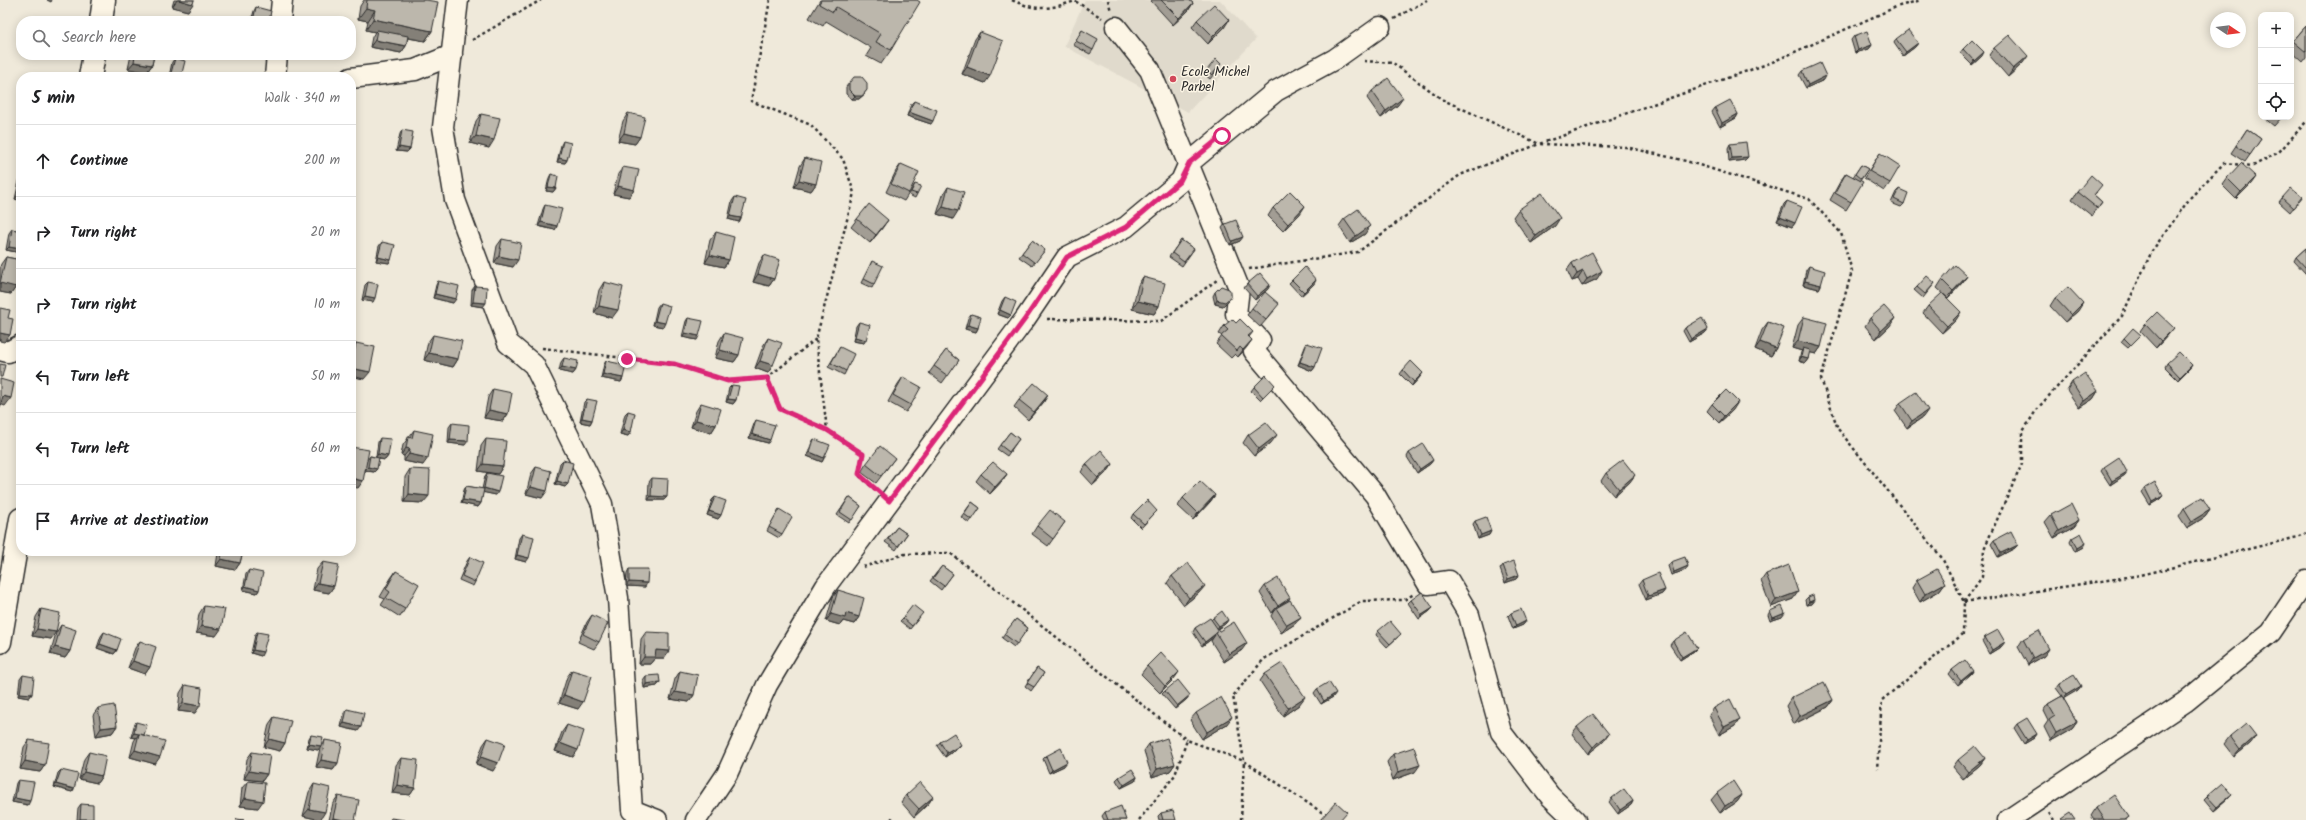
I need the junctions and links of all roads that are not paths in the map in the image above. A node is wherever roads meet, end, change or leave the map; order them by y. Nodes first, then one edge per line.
1 (104, 0) edge
2 (282, 0) edge
3 (458, 0) edge
4 (102, 16) edge
5 (280, 16) edge
6 (1116, 27) road end
7 (1380, 27) road end
8 (452, 55) junction
9 (93, 60) edge
10 (277, 60) edge
11 (91, 72) edge
12 (275, 72) edge
13 (356, 77) edge
14 (1189, 163) junction
15 (16, 348) edge
16 (0, 350) edge
17 (16, 548) edge
18 (2306, 580) edge
19 (0, 642) edge
20 (657, 820) edge
21 (696, 820) edge
22 (1575, 820) edge
23 (2008, 820) edge

1 - 4 street
2 - 5 street
3 - 8 street
6 - 14 street
7 - 14 street
8 - 13 street
8 - 20 street
9 - 11 street
10 - 12 street
14 - 21 street
14 - 22 street
15 - 16 street
17 - 19 street
18 - 23 street

